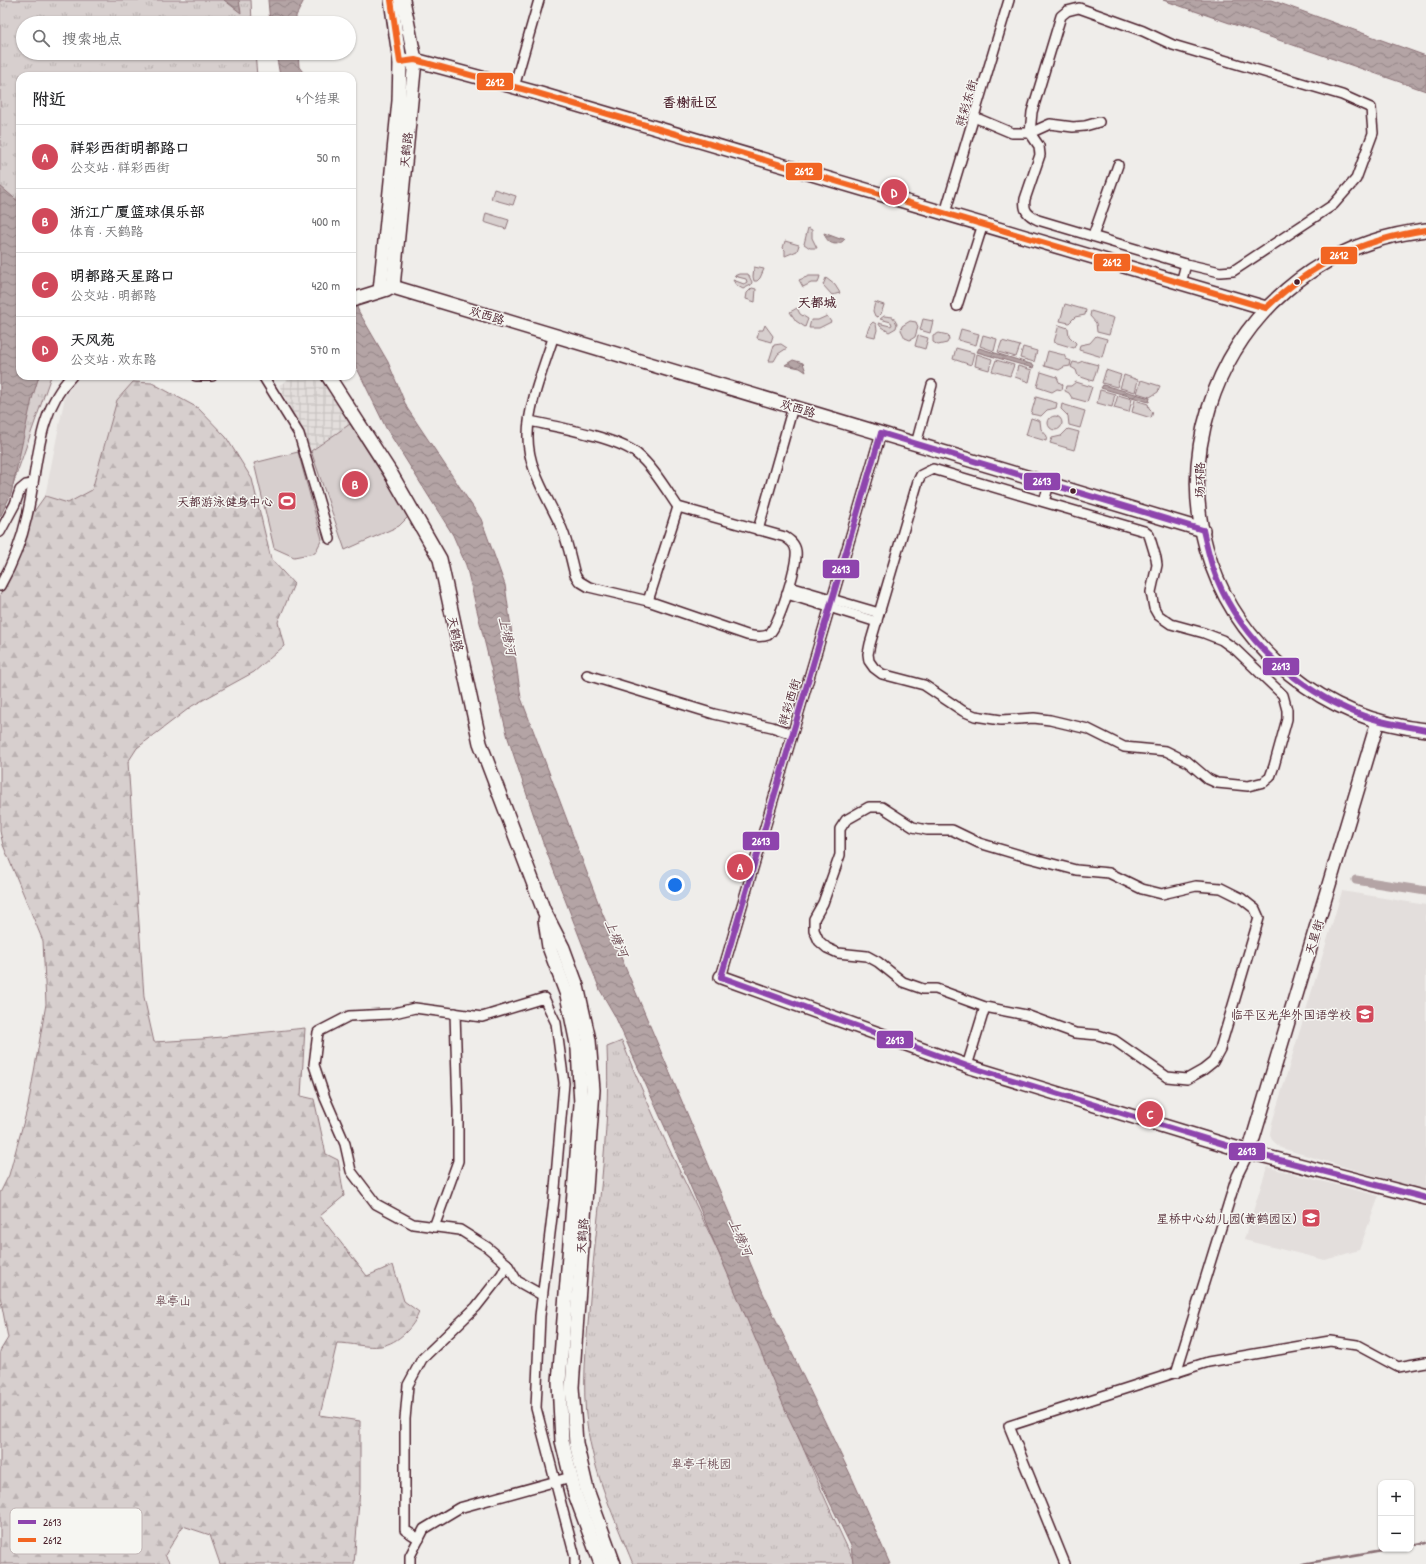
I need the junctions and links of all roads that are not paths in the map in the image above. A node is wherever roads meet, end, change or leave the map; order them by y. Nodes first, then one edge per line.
1 (391, 0) edge
2 (403, 0) edge
3 (539, 0) edge
4 (1009, 0) edge
5 (415, 60) junction
6 (400, 62) junction
7 (514, 87) junction
8 (974, 118) junction
9 (1099, 122) dead end
10 (1030, 133) junction
11 (1118, 165) dead end
12 (945, 213) junction
13 (983, 224) junction
14 (1426, 230) edge
15 (1093, 236) junction
16 (1186, 264) junction
17 (1181, 283) junction
18 (393, 287) junction
19 (380, 291) junction
20 (356, 298) edge
21 (957, 306) dead end
22 (1266, 308) junction
23 (554, 335) junction
24 (68, 380) edge
25 (265, 380) edge
26 (331, 380) edge
27 (932, 385) dead end
28 (793, 407) junction
29 (530, 421) junction
30 (881, 433) junction
31 (916, 444) junction
32 (33, 484) junction
33 (1049, 484) junction
34 (1044, 502) junction
35 (678, 507) junction
36 (758, 530) junction
37 (1203, 530) junction
38 (0, 532) edge
39 (330, 539) dead end
40 (0, 586) edge
41 (788, 591) junction
42 (648, 601) junction
43 (831, 603) junction
44 (878, 617) junction
45 (587, 675) dead end
46 (1378, 721) junction
47 (1426, 730) edge
48 (792, 734) junction
49 (544, 911) junction
50 (721, 978) joint
51 (985, 1007) junction
52 (455, 1013) junction
53 (967, 1066) junction
54 (1249, 1152) junction
55 (1426, 1198) edge
56 (434, 1227) junction
57 (507, 1264) junction
58 (542, 1295) junction
59 (1426, 1362) edge
60 (1176, 1373) junction
61 (571, 1478) junction
62 (555, 1482) junction
63 (419, 1539) junction
64 (410, 1564) edge
65 (575, 1564) edge
66 (601, 1564) edge
67 (614, 1564) edge
68 (1065, 1564) edge

1 - 6 main road, 天鹤路
2 - 5 main road, 天鹤路
3 - 7 street
4 - 8 street, 祥彩东街
5 - 6 main road
5 - 7 main road
5 - 18 main road, 天鹤路
6 - 19 main road, 天鹤路
7 - 12 main road
8 - 10 street
8 - 12 street, 祥彩东街
9 - 10 street
10 - 15 street
10 - 16 street
11 - 15 street
12 - 13 main road
13 - 17 main road
13 - 21 street
14 - 22 main road, 场环路
15 - 16 street
16 - 17 street
17 - 22 main road
18 - 19 main road
18 - 23 main road, 欢西路
19 - 20 main road
22 - 37 main road, 场环路
23 - 28 main road, 欢西路
23 - 29 street
24 - 32 street
25 - 39 street
26 - 49 main road, 天鹤路
27 - 31 street
28 - 30 main road, 欢西路
28 - 36 street
29 - 35 street
29 - 42 street
30 - 31 main road, 欢西路
30 - 43 street, 祥彩西街
31 - 33 main road, 欢西路
32 - 38 street
32 - 40 street
33 - 34 street
33 - 37 main road, 欢西路
34 - 44 street
34 - 44 street
35 - 36 street
35 - 42 street
36 - 41 street
37 - 46 main road, 场环路
41 - 42 street
41 - 43 street
43 - 44 street
43 - 48 street, 祥彩西街
45 - 48 street
46 - 47 main road, 场环路
46 - 54 main road, 天星街
48 - 50 street, 祥彩西街
49 - 61 main road, 天鹤路
49 - 67 main road, 天鹤路
50 - 53 main road
51 - 51 street
51 - 53 street
52 - 56 street
52 - 56 street
52 - 58 street
53 - 54 main road
54 - 55 main road
54 - 60 street
56 - 57 street
57 - 58 street
57 - 63 street
58 - 62 street
59 - 60 street
60 - 68 street
61 - 62 street
61 - 66 main road, 天鹤路
62 - 63 street
62 - 65 street
63 - 64 street

